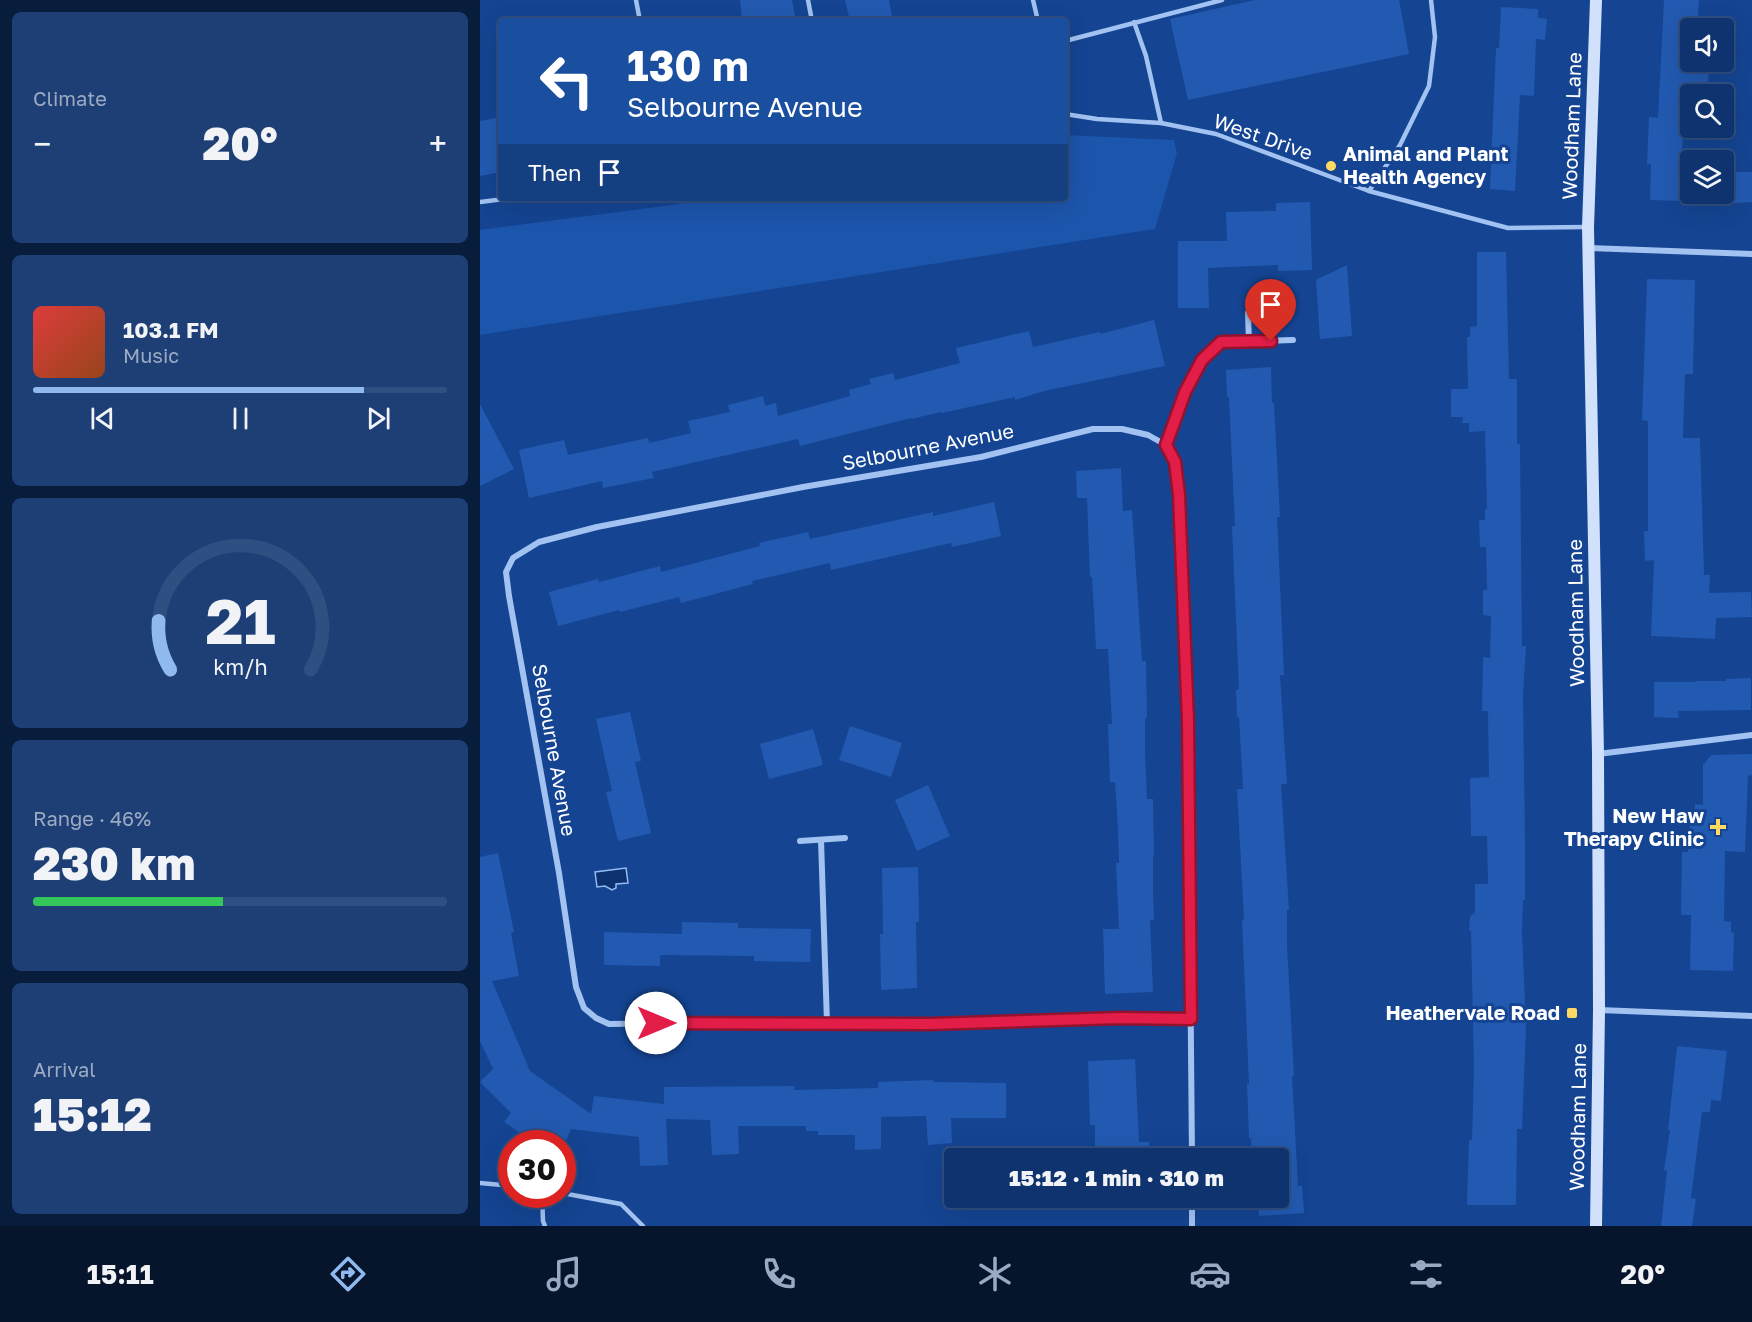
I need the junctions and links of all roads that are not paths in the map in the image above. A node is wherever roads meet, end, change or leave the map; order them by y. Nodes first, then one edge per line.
1 (636, 0) edge
2 (808, 0) edge
3 (1033, 0) edge
4 (1222, 0) edge
5 (1431, 0) edge
6 (1596, 0) edge
7 (639, 18) edge
8 (811, 18) edge
9 (1037, 18) edge
10 (1134, 22) junction
11 (1068, 40) edge
12 (1068, 114) edge
13 (1161, 123) junction
14 (1369, 191) junction
15 (498, 200) edge
16 (480, 202) edge
17 (1588, 227) junction
18 (1589, 248) junction
19 (1752, 254) edge
20 (1248, 313) dead end
21 (1293, 340) dead end
22 (1249, 342) junction
23 (1166, 445) junction
24 (1752, 735) edge
25 (1598, 754) junction
26 (845, 838) dead end
27 (821, 840) junction
28 (800, 841) dead end
29 (1599, 1010) junction
30 (1752, 1016) edge
31 (1191, 1019) junction
32 (827, 1023) junction
33 (1192, 1148) edge
34 (480, 1183) edge
35 (498, 1185) edge
36 (576, 1196) edge
37 (543, 1208) edge
38 (1192, 1208) edge
39 (545, 1226) edge
40 (643, 1226) edge
41 (1192, 1226) edge
42 (1596, 1226) edge

1 - 7 lane
2 - 8 lane
3 - 9 lane
4 - 10 lane
5 - 14 lane
6 - 17 main road, Woodham Lane
10 - 11 lane
10 - 13 lane
12 - 13 lane, West Drive
13 - 14 lane, West Drive
14 - 17 lane, West Drive
15 - 16 lane
17 - 18 main road, Woodham Lane
18 - 19 street
18 - 25 main road, Woodham Lane
20 - 22 street
21 - 22 street
22 - 23 street
23 - 31 street
23 - 32 street, Selbourne Avenue
24 - 25 street
25 - 29 main road, Woodham Lane
26 - 27 street
27 - 28 street
27 - 32 street
29 - 30 street
29 - 42 main road, Woodham Lane
31 - 32 street, Selbourne Avenue
31 - 33 street
34 - 35 lane
36 - 40 lane
37 - 39 lane
38 - 41 street

